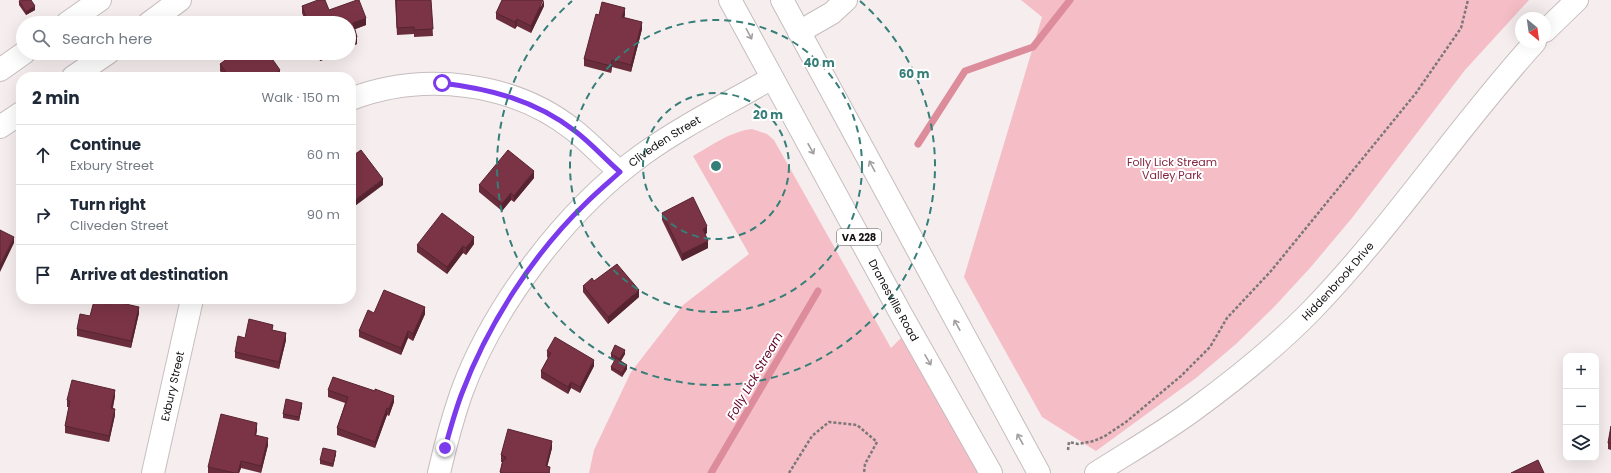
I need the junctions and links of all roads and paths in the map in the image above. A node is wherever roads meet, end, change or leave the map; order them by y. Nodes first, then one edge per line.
1 (100, 0) edge
2 (180, 0) edge
3 (730, 0) edge
4 (782, 0) edge
5 (846, 0) edge
6 (1468, 0) edge
7 (1577, 0) edge
8 (77, 16) edge
9 (158, 16) edge
10 (1551, 26) edge
11 (799, 32) junction
12 (1530, 48) edge
13 (16, 59) edge
14 (98, 60) edge
15 (0, 70) edge
16 (80, 72) edge
17 (772, 78) junction
18 (356, 97) edge
19 (16, 116) edge
20 (0, 127) edge
21 (620, 172) junction
22 (191, 304) edge
23 (1068, 450) dead end
24 (152, 473) edge
25 (439, 473) edge
26 (789, 473) edge
27 (864, 473) edge
28 (991, 473) edge
29 (1039, 473) edge
30 (1096, 473) edge

1 - 8 street
2 - 9 street
3 -> 17 street, Dranesville Road / VA 228
4 - 11 street
5 - 11 street
6 - 23 path
7 - 10 street
29 -> 11 street
12 - 30 street, Hiddenbrook Drive
13 - 15 street
14 - 16 street
17 - 21 street, Cliveden Street
17 -> 28 street, Dranesville Road / VA 228
18 - 21 street
19 - 20 street
21 - 25 street, Cliveden Street
22 - 24 street, Exbury Street
26 - 27 path

